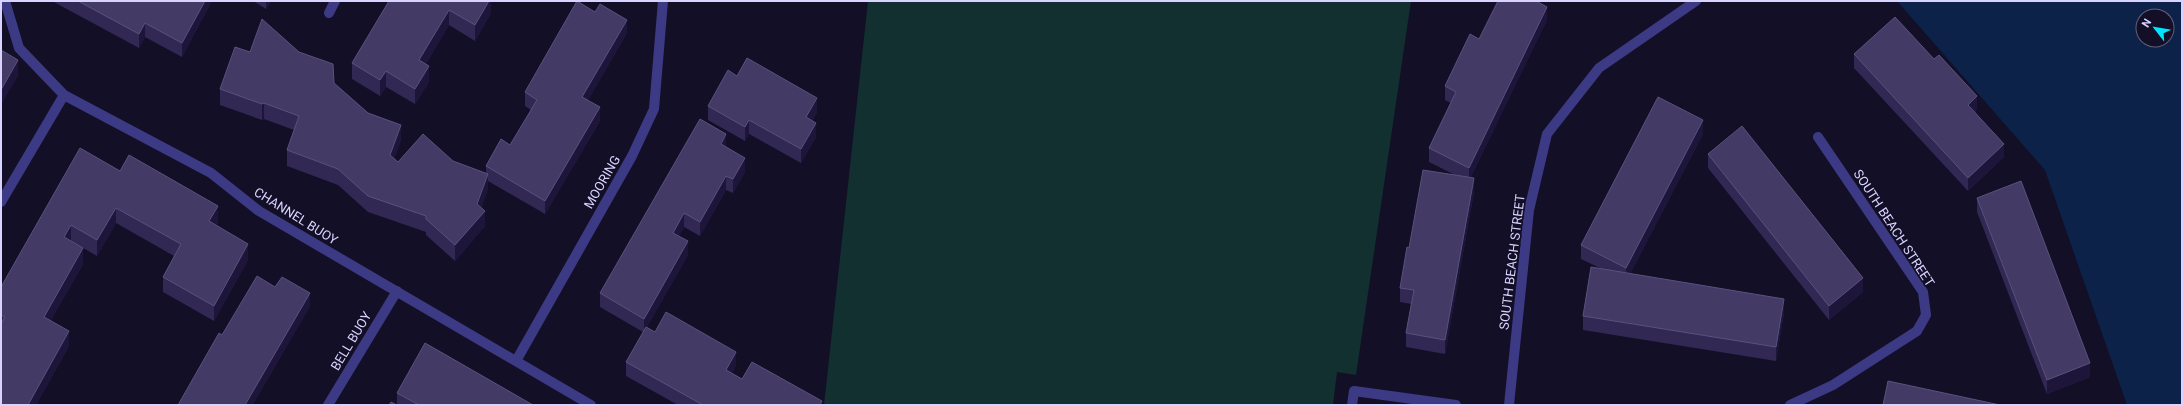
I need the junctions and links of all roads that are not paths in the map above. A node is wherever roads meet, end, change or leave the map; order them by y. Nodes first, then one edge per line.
1 (335, 1) edge
2 (663, 1) edge
3 (1696, 1) edge
4 (5, 2) edge
5 (329, 13) dead end
6 (64, 95) junction
7 (1818, 137) dead end
8 (1, 202) edge
9 (397, 291) junction
10 (516, 361) junction
11 (1388, 400) edge
12 (1809, 401) edge
13 (328, 405) edge
14 (591, 405) edge
15 (1352, 405) edge
16 (1456, 405) edge
17 (1509, 405) edge
18 (1790, 405) edge

1 - 5 street
2 - 10 street, MOORING
3 - 17 street, SOUTH BEACH STREET
4 - 6 street, CHANNEL BUOY
6 - 8 street
6 - 9 street, CHANNEL BUOY
7 - 12 street, SOUTH BEACH STREET
9 - 10 street, CHANNEL BUOY
9 - 13 street, BELL BUOY
10 - 14 street, CHANNEL BUOY
11 - 15 street
11 - 16 street
12 - 18 street, SOUTH BEACH STREET

